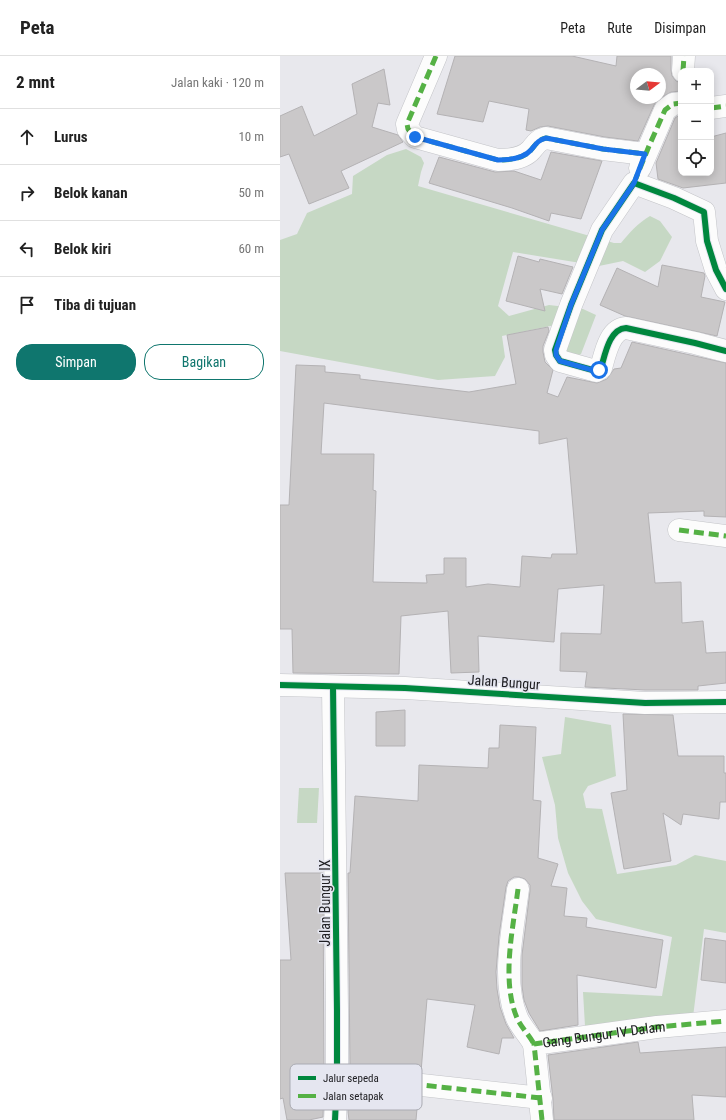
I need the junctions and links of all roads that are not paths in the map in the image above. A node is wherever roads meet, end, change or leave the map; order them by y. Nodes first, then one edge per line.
1 (436, 56) edge
2 (684, 56) edge
3 (683, 68) edge
4 (678, 103) edge
5 (726, 106) edge
6 (714, 108) edge
7 (645, 154) junction
8 (634, 183) junction
9 (726, 289) edge
10 (726, 351) edge
11 (679, 530) dead end
12 (726, 536) edge
13 (280, 685) edge
14 (333, 687) junction
15 (726, 702) edge
16 (518, 889) dead end
17 (726, 1021) edge
18 (534, 1044) junction
19 (337, 1064) edge
20 (422, 1085) edge
21 (541, 1098) junction
22 (335, 1110) edge
23 (335, 1120) edge
24 (542, 1120) edge

1 - 7 street
2 - 3 street
4 - 7 street
5 - 6 street
7 - 8 street
8 - 9 street
8 - 10 street
11 - 12 street
13 - 14 street, Jalan Bungur
14 - 15 street, Jalan Bungur
14 - 19 street, Jalan Bungur IX
16 - 18 street
17 - 18 street, Gang Bungur IV Dalam
18 - 21 street, Gang Bungur IV Dalam
20 - 21 street
21 - 24 street, Gang Bungur IV Dalam
22 - 23 street, Jalan Bungur IX

